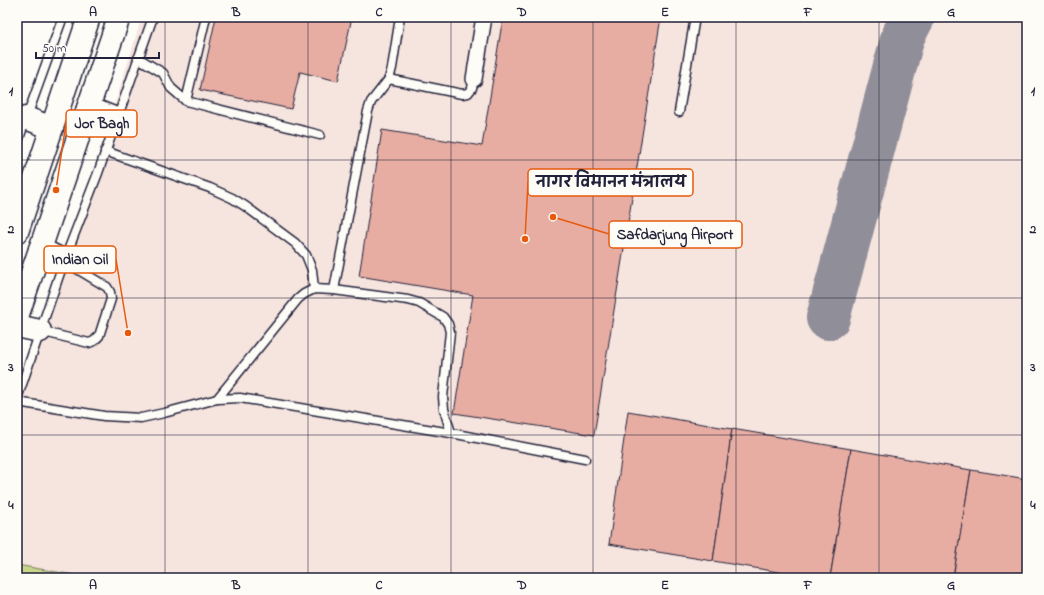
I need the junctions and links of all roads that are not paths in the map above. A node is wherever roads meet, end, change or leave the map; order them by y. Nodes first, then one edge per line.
1 (63, 17) edge
2 (89, 17) edge
3 (119, 17) edge
4 (153, 17) edge
5 (206, 17) edge
6 (400, 17) edge
7 (484, 17) edge
8 (695, 17) edge
9 (138, 58) junction
10 (474, 79) joint
11 (389, 80) junction
12 (186, 101) junction
13 (88, 108) junction
14 (679, 112) dead end
15 (26, 118) junction
16 (116, 120) junction
17 (52, 128) junction
18 (320, 134) dead end
19 (17, 144) edge
20 (105, 151) junction
21 (17, 232) edge
22 (40, 249) junction
23 (64, 261) junction
24 (314, 289) junction
25 (334, 290) junction
26 (17, 318) edge
27 (17, 326) edge
28 (40, 331) junction
29 (17, 399) edge
30 (217, 399) junction
31 (17, 402) edge
32 (451, 433) junction
33 (585, 459) dead end

1 - 15 lane
2 - 17 main road
3 - 13 main road
4 - 9 lane
5 - 12 lane
6 - 11 lane
7 - 10 street
8 - 14 lane
9 - 12 lane
9 - 16 lane
10 - 11 lane
11 - 25 lane
12 - 18 lane
13 - 16 main road
13 - 22 main road
15 - 17 main road
15 - 19 lane
16 - 20 lane
17 - 21 main road
20 - 23 lane
20 - 24 lane
22 - 23 main road
22 - 26 main road
23 - 28 lane
23 - 28 lane
24 - 25 lane
24 - 30 lane
25 - 32 lane
27 - 28 main road
28 - 29 lane
30 - 31 lane
30 - 32 lane
32 - 33 lane

